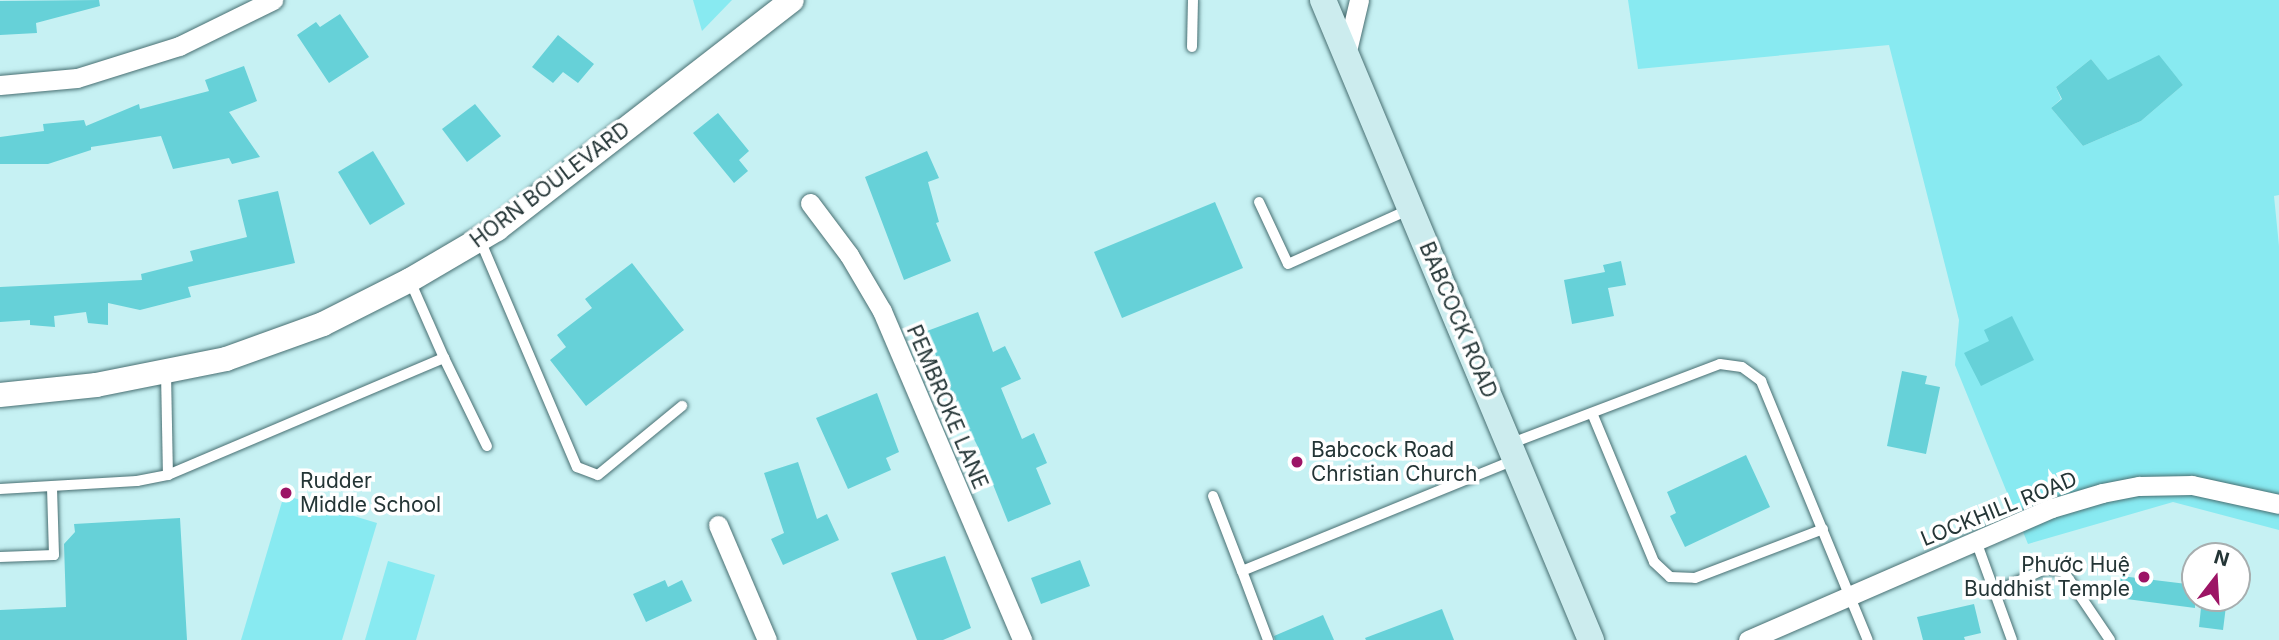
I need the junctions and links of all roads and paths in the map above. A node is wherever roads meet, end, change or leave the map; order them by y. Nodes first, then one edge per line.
1 (274, 0) edge
2 (792, 0) edge
3 (1193, 0) edge
4 (1323, 0) edge
5 (1359, 0) edge
6 (1192, 47) dead end
7 (1346, 55) junction
8 (0, 85) edge
9 (1259, 202) dead end
10 (810, 203) dead end
11 (1412, 209) junction
12 (480, 239) junction
13 (410, 281) junction
14 (444, 358) junction
15 (166, 373) junction
16 (0, 395) edge
17 (682, 406) dead end
18 (1592, 413) junction
19 (487, 446) dead end
20 (1513, 452) junction
21 (168, 475) junction
22 (52, 487) junction
23 (0, 489) edge
24 (1213, 496) dead end
25 (2279, 503) edge
26 (718, 525) dead end
27 (1824, 529) junction
28 (1976, 541) junction
29 (0, 557) edge
30 (1242, 571) junction
31 (1993, 593) junction
32 (1852, 595) junction
33 (767, 640) edge
34 (1022, 640) edge
35 (1268, 640) edge
36 (1591, 640) edge
37 (1748, 640) edge
38 (1868, 640) edge
39 (2011, 640) edge
40 (2110, 640) edge

1 - 8 street
2 - 12 street, HORN BOULEVARD
3 - 6 lane
4 - 7 main road, BABCOCK ROAD
5 - 7 street
7 - 11 main road, BABCOCK ROAD
9 - 11 lane
10 - 34 street, PEMBROKE LANE
11 - 20 main road, BABCOCK ROAD
12 - 13 street, HORN BOULEVARD
12 - 17 lane
13 - 14 lane
13 - 15 street, HORN BOULEVARD
14 - 19 lane
14 - 21 lane
15 - 16 street, HORN BOULEVARD
15 - 21 lane
18 - 20 lane
18 - 27 lane
18 - 27 lane
20 - 30 lane
20 - 36 main road, BABCOCK ROAD
21 - 22 lane
22 - 23 lane
22 - 29 lane
24 - 30 lane
25 - 28 street, LOCKHILL ROAD
26 - 33 street
27 - 32 lane
28 - 31 lane
28 - 32 street, LOCKHILL ROAD
30 - 35 lane
31 - 39 lane
31 - 40 lane
32 - 37 street, LOCKHILL ROAD
32 - 38 lane

